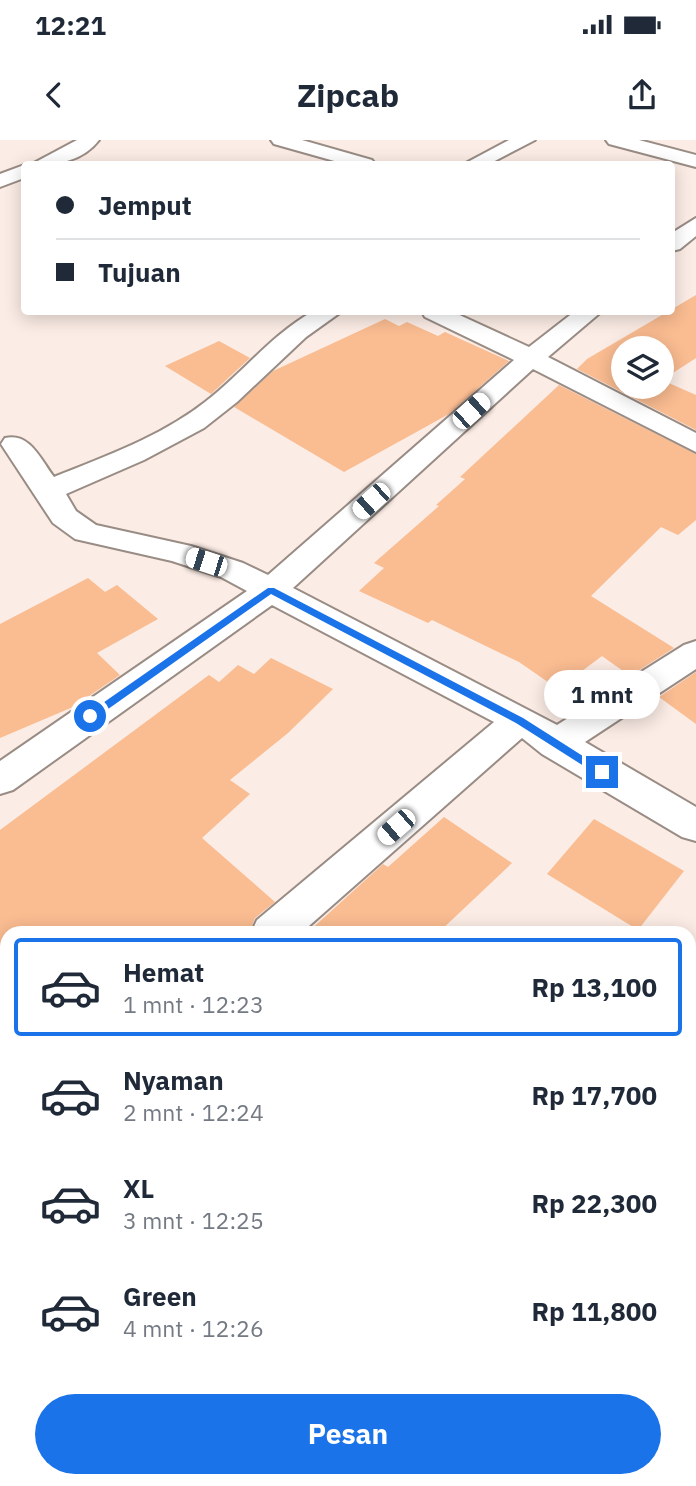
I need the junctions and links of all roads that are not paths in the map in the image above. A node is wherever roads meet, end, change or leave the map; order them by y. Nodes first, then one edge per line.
1 (281, 140) edge
2 (526, 140) edge
3 (616, 140) edge
4 (82, 145) edge
5 (485, 156) edge
6 (99, 160) dead end
7 (48, 161) edge
8 (354, 161) edge
9 (696, 161) edge
10 (21, 172) edge
11 (0, 181) edge
12 (324, 315) edge
13 (440, 315) edge
14 (585, 315) edge
15 (531, 358) junction
16 (5, 439) edge
17 (696, 444) edge
18 (49, 490) junction
19 (271, 590) junction
20 (696, 653) edge
21 (520, 720) junction
22 (555, 744) junction
23 (0, 780) edge
24 (696, 826) edge
25 (280, 926) edge

1 - 8 street
2 - 5 street
3 - 9 street
4 - 6 street
4 - 7 street
10 - 11 street
12 - 18 street
13 - 15 street
14 - 15 street
15 - 17 street
15 - 19 street
16 - 18 street
18 - 19 street
19 - 21 street
19 - 23 street
20 - 22 street
21 - 22 street
21 - 25 street
22 - 24 street

